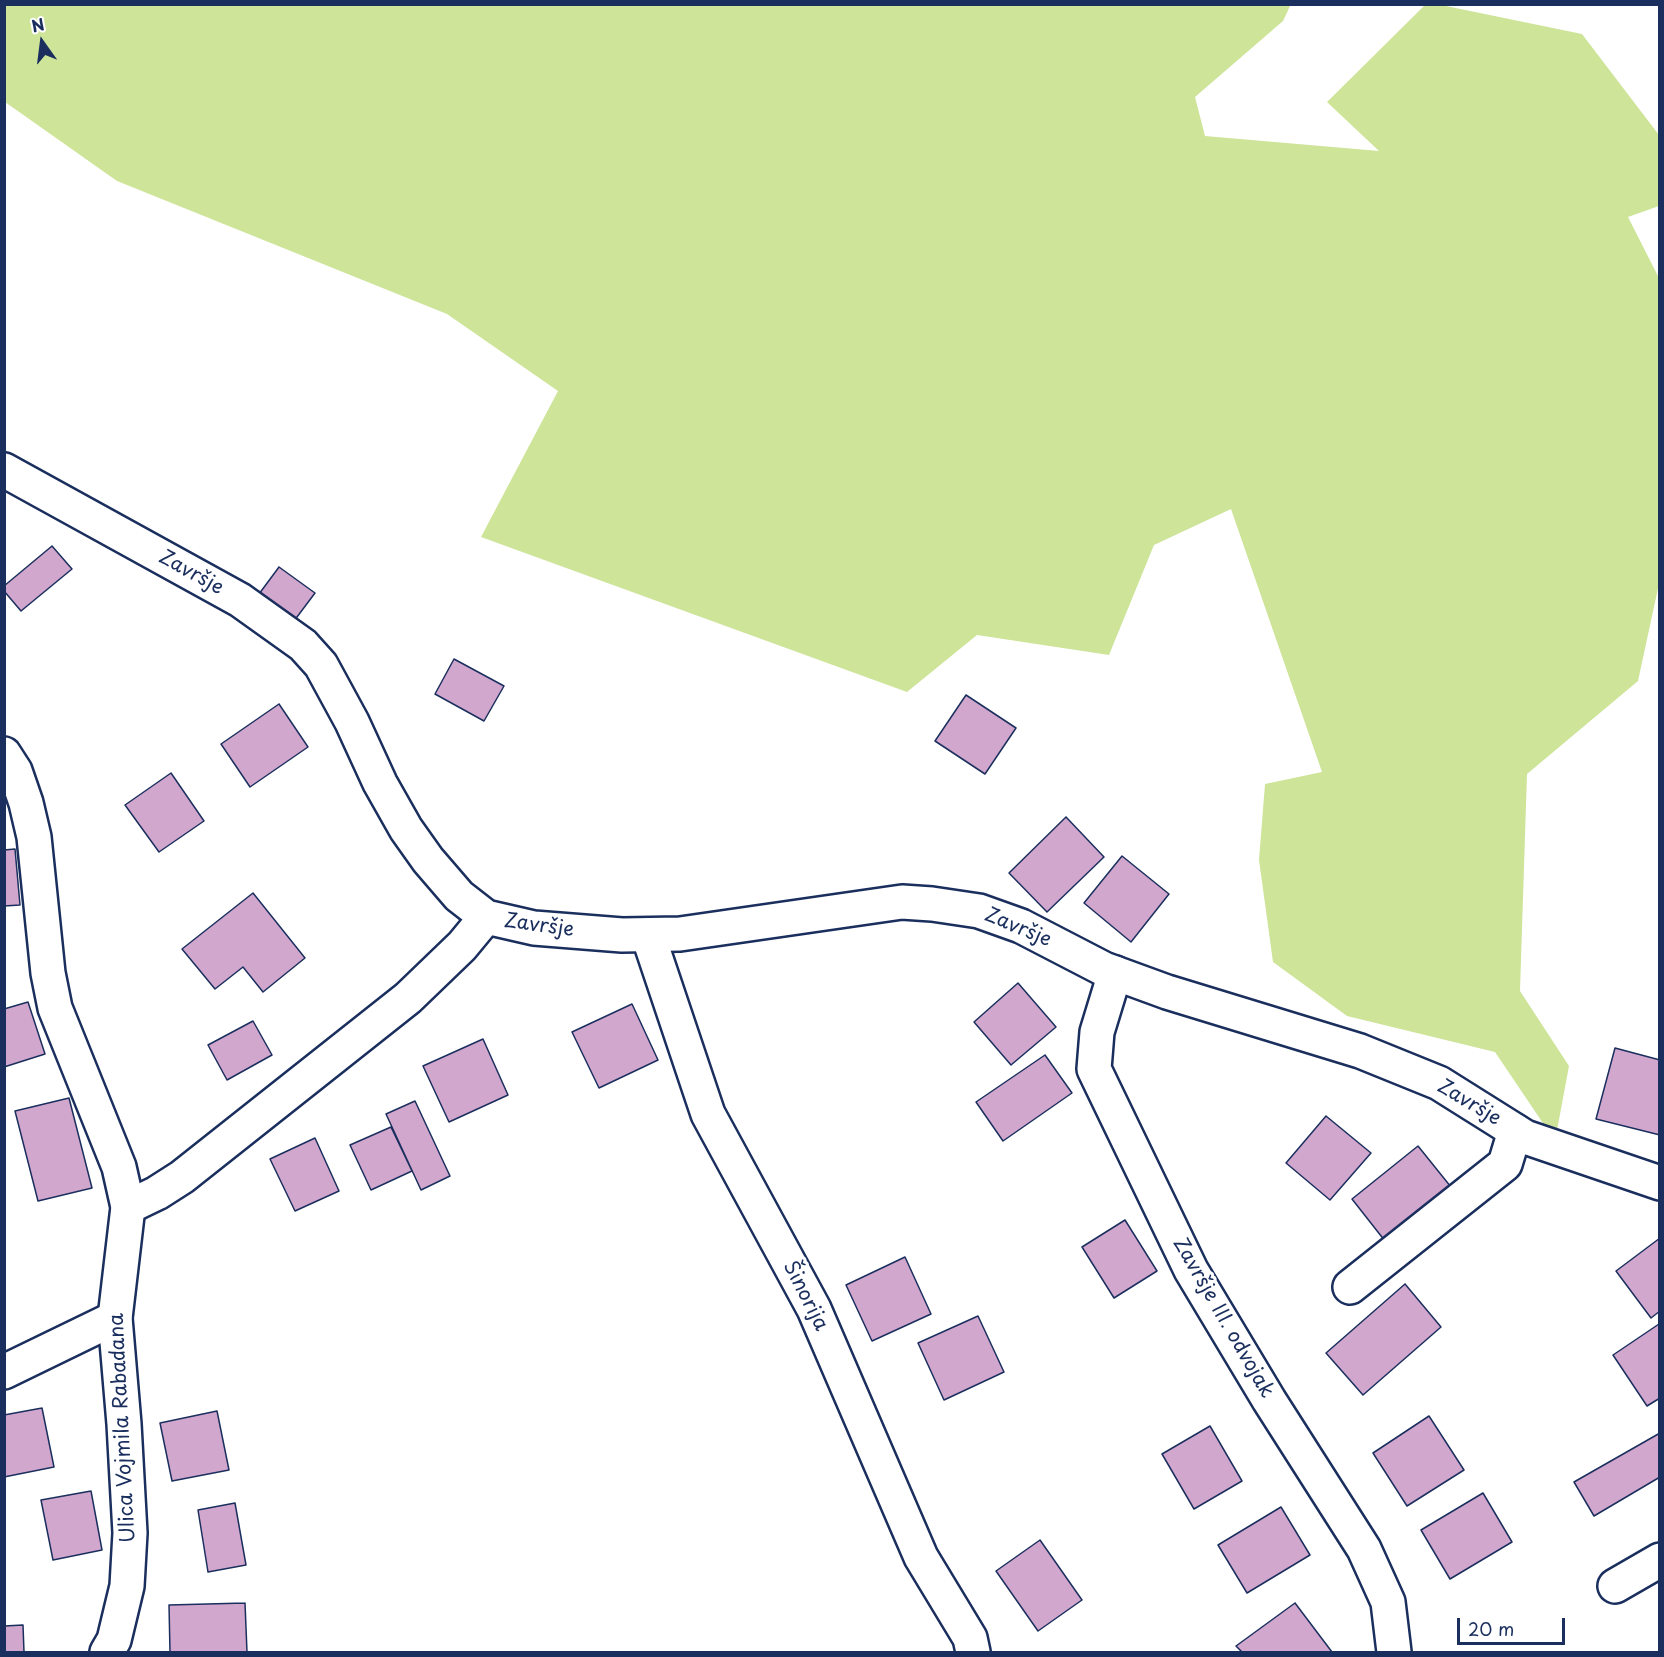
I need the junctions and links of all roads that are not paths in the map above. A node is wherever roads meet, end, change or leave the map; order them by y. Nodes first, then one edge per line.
1 (4, 470) edge
2 (4, 754) edge
3 (486, 917) junction
4 (648, 934) junction
5 (1115, 973) junction
6 (1515, 1131) junction
7 (1659, 1183) edge
8 (128, 1207) junction
9 (1350, 1287) dead end
10 (116, 1318) junction
11 (4, 1372) edge
12 (1659, 1560) edge
13 (1615, 1586) dead end
14 (107, 1653) edge
15 (974, 1653) edge
16 (1394, 1653) edge

1 - 3 street, Završje
2 - 8 street, Ulica Vojmila Rabadana
3 - 4 street, Završje
3 - 8 street, Završje
4 - 5 street, Završje
4 - 15 street, Šinorija
5 - 6 street, Završje
5 - 16 street, Završje III. odvojak
6 - 7 street, Završje
6 - 9 street, Završje
8 - 10 street, Ulica Vojmila Rabadana
10 - 11 street
10 - 14 street, Ulica Vojmila Rabadana
12 - 13 street

